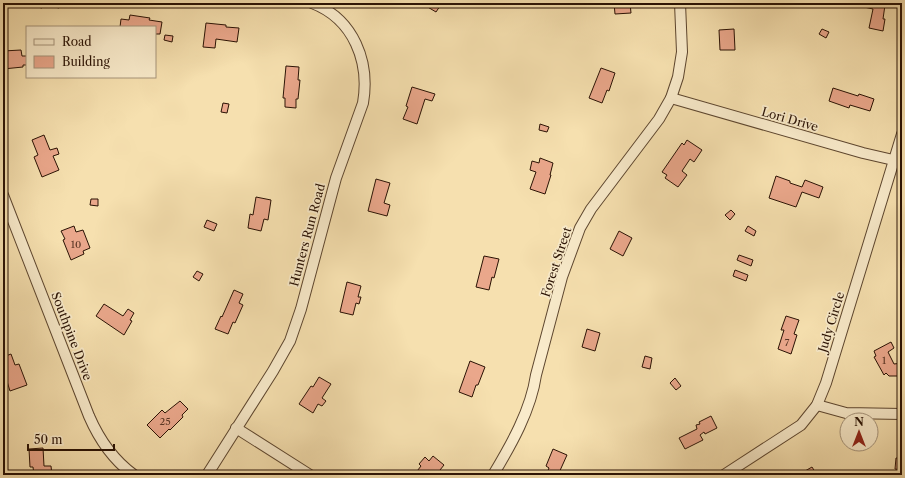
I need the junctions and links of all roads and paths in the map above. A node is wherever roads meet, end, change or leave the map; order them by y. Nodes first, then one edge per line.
1 (312, 3) edge
2 (680, 3) edge
3 (329, 7) edge
4 (671, 98) junction
5 (902, 134) edge
6 (898, 161) edge
7 (3, 195) edge
8 (816, 405) junction
9 (902, 414) edge
10 (236, 428) junction
11 (134, 475) edge
12 (207, 475) edge
13 (310, 475) edge
14 (493, 475) edge
15 (724, 475) edge

1 - 3 street, Hunters Run Road
2 - 4 street, Forest Street
3 - 10 street, Hunters Run Road
4 - 6 street, Lori Drive
4 - 14 street, Forest Street
5 - 6 street, Judy Circle
6 - 8 street, Judy Circle
7 - 11 street, Southpine Drive
8 - 9 street
8 - 15 street, Judy Circle
10 - 12 street, Hunters Run Road
10 - 13 street

